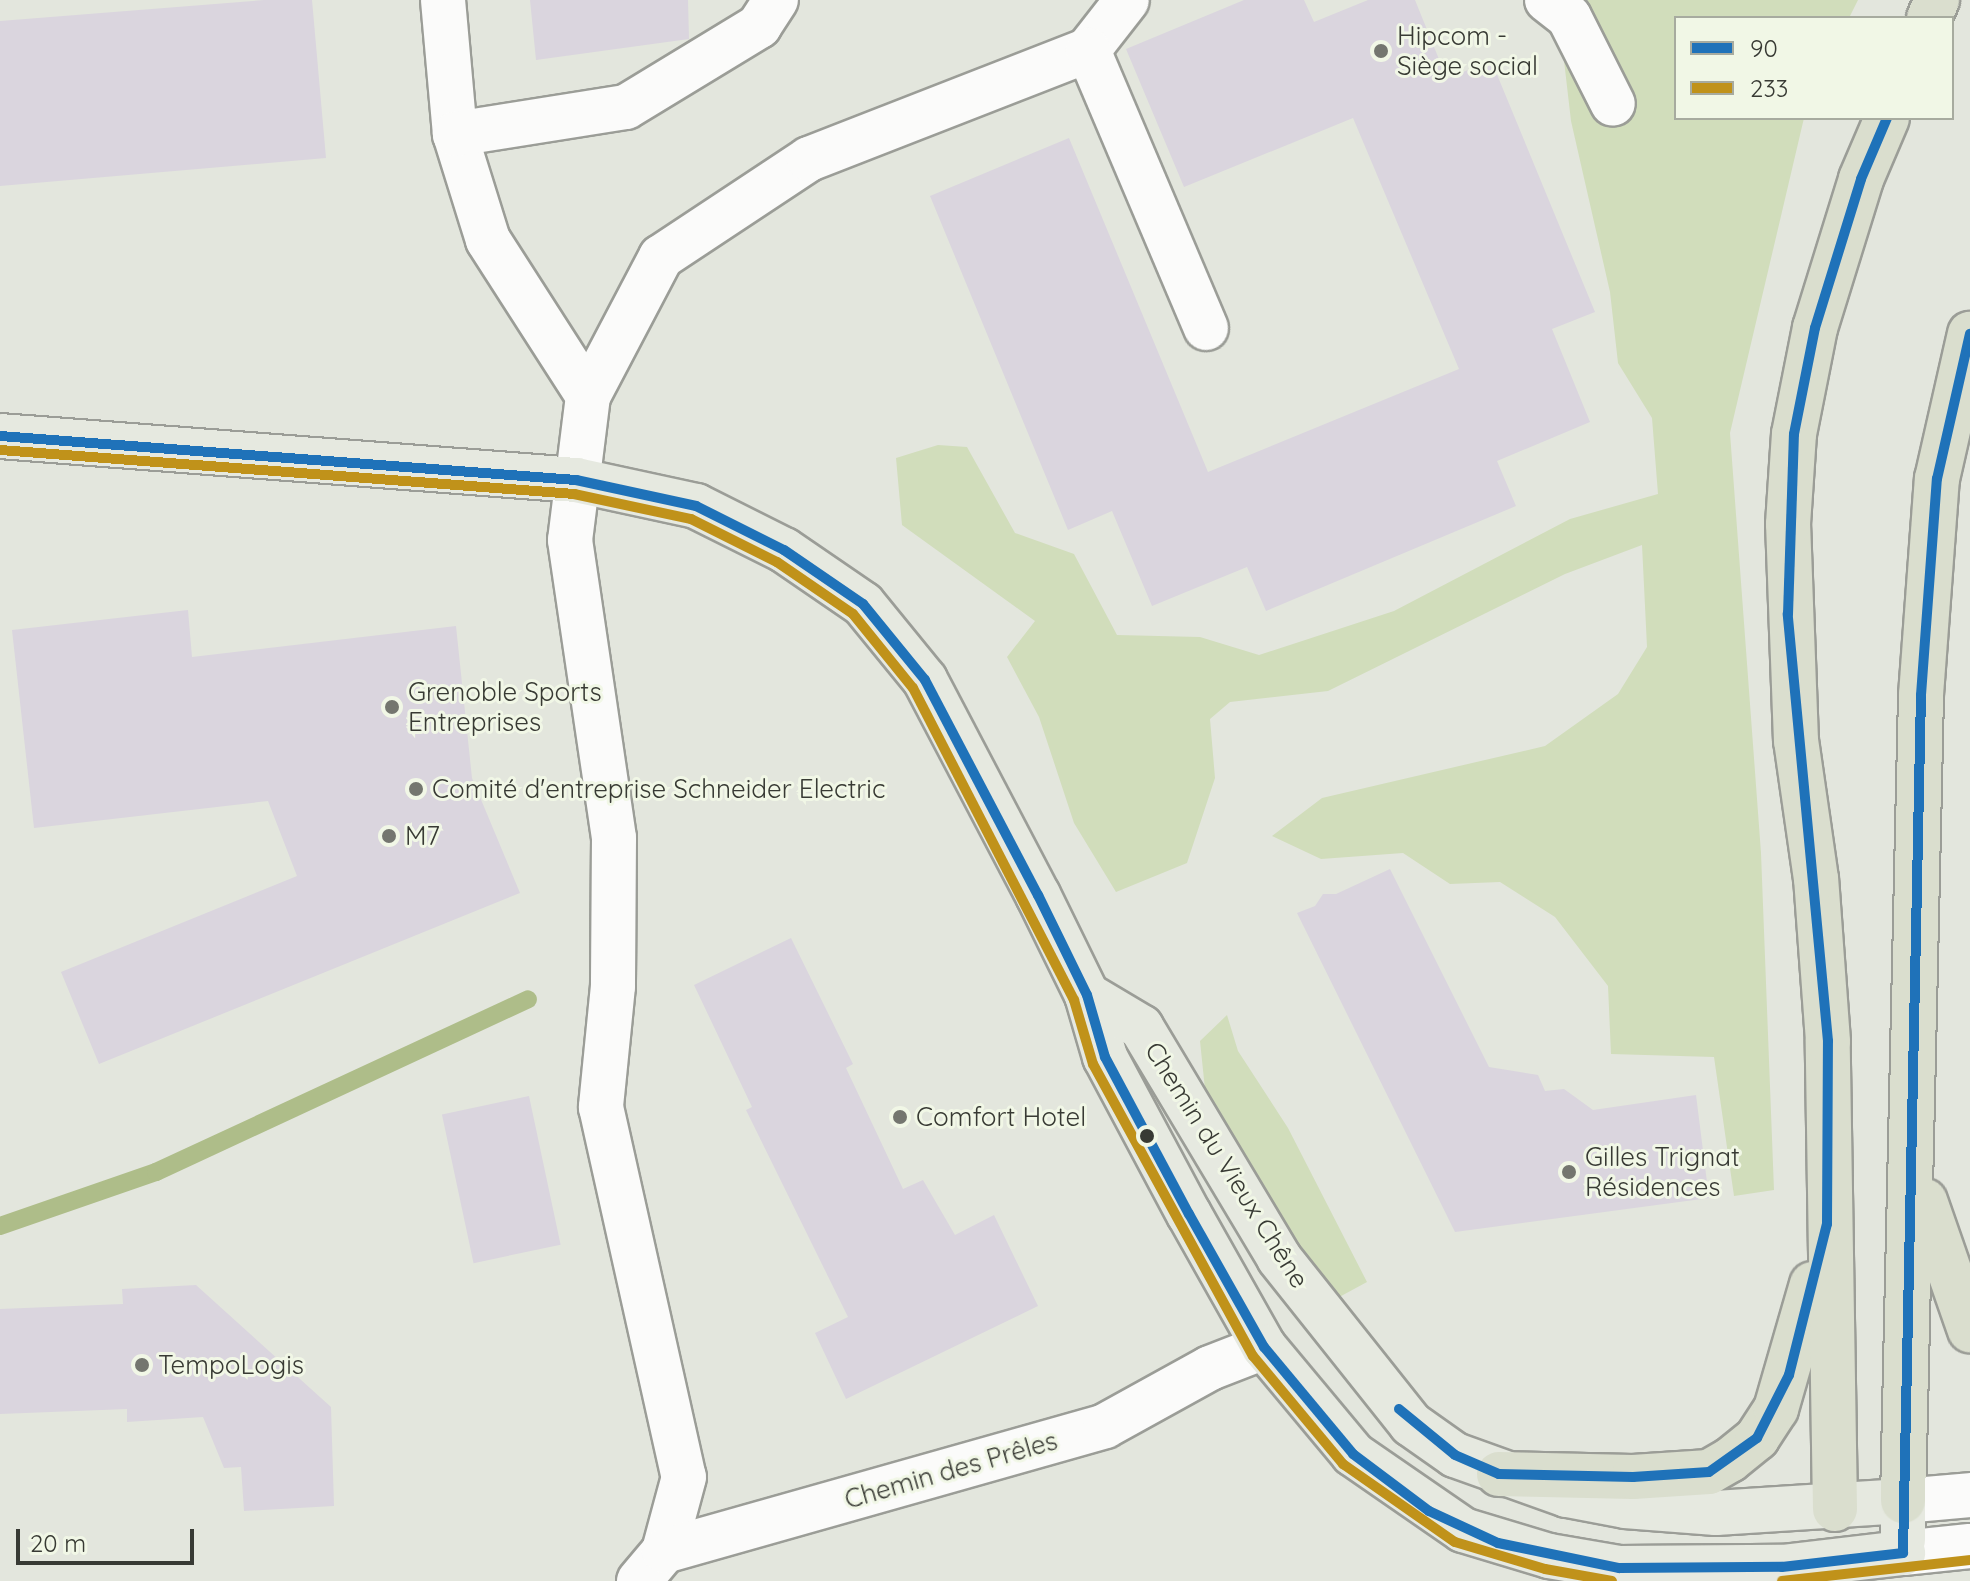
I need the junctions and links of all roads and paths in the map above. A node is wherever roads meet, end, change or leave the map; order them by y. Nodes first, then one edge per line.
1 (443, 0) edge
2 (776, 0) edge
3 (1127, 0) edge
4 (1547, 0) edge
5 (1088, 50) junction
6 (1613, 104) dead end
7 (1886, 120) edge
8 (455, 134) junction
9 (1206, 328) dead end
10 (1970, 334) edge
11 (588, 396) junction
12 (0, 436) edge
13 (576, 480) junction
14 (1087, 995) junction
15 (1914, 1164) junction
16 (1827, 1224) junction
17 (1970, 1330) edge
18 (1264, 1347) junction
19 (1499, 1474) junction
20 (1970, 1495) edge
21 (1903, 1501) junction
22 (1835, 1509) junction
23 (1970, 1546) edge
24 (652, 1566) edge
25 (1903, 1567) edge
26 (1841, 1571) edge

1 - 8 street
2 - 8 street
3 - 5 street
4 - 6 street
5 - 9 street
5 - 11 street
7 - 16 highway
8 - 11 street
10 - 15 highway
11 - 13 street
12 - 13 main road, Chemin du Vieux Chêne
13 - 14 main road, Chemin du Vieux Chêne
13 - 24 street
14 - 18 main road, Chemin du Vieux Chêne
14 - 19 main road, Chemin du Vieux Chêne
15 - 17 highway
15 - 21 highway
16 - 19 highway
16 - 22 highway
18 - 24 street, Chemin des Prêles
18 - 26 main road, Chemin du Vieux Chêne
19 - 22 main road, Chemin du Vieux Chêne
20 - 21 street, Chemin du Vieux Chêne
21 - 22 main road, Chemin du Vieux Chêne
21 - 25 main road
22 - 26 main road
23 - 25 street, Chemin du Vieux Chêne
25 - 26 main road, Chemin du Vieux Chêne

